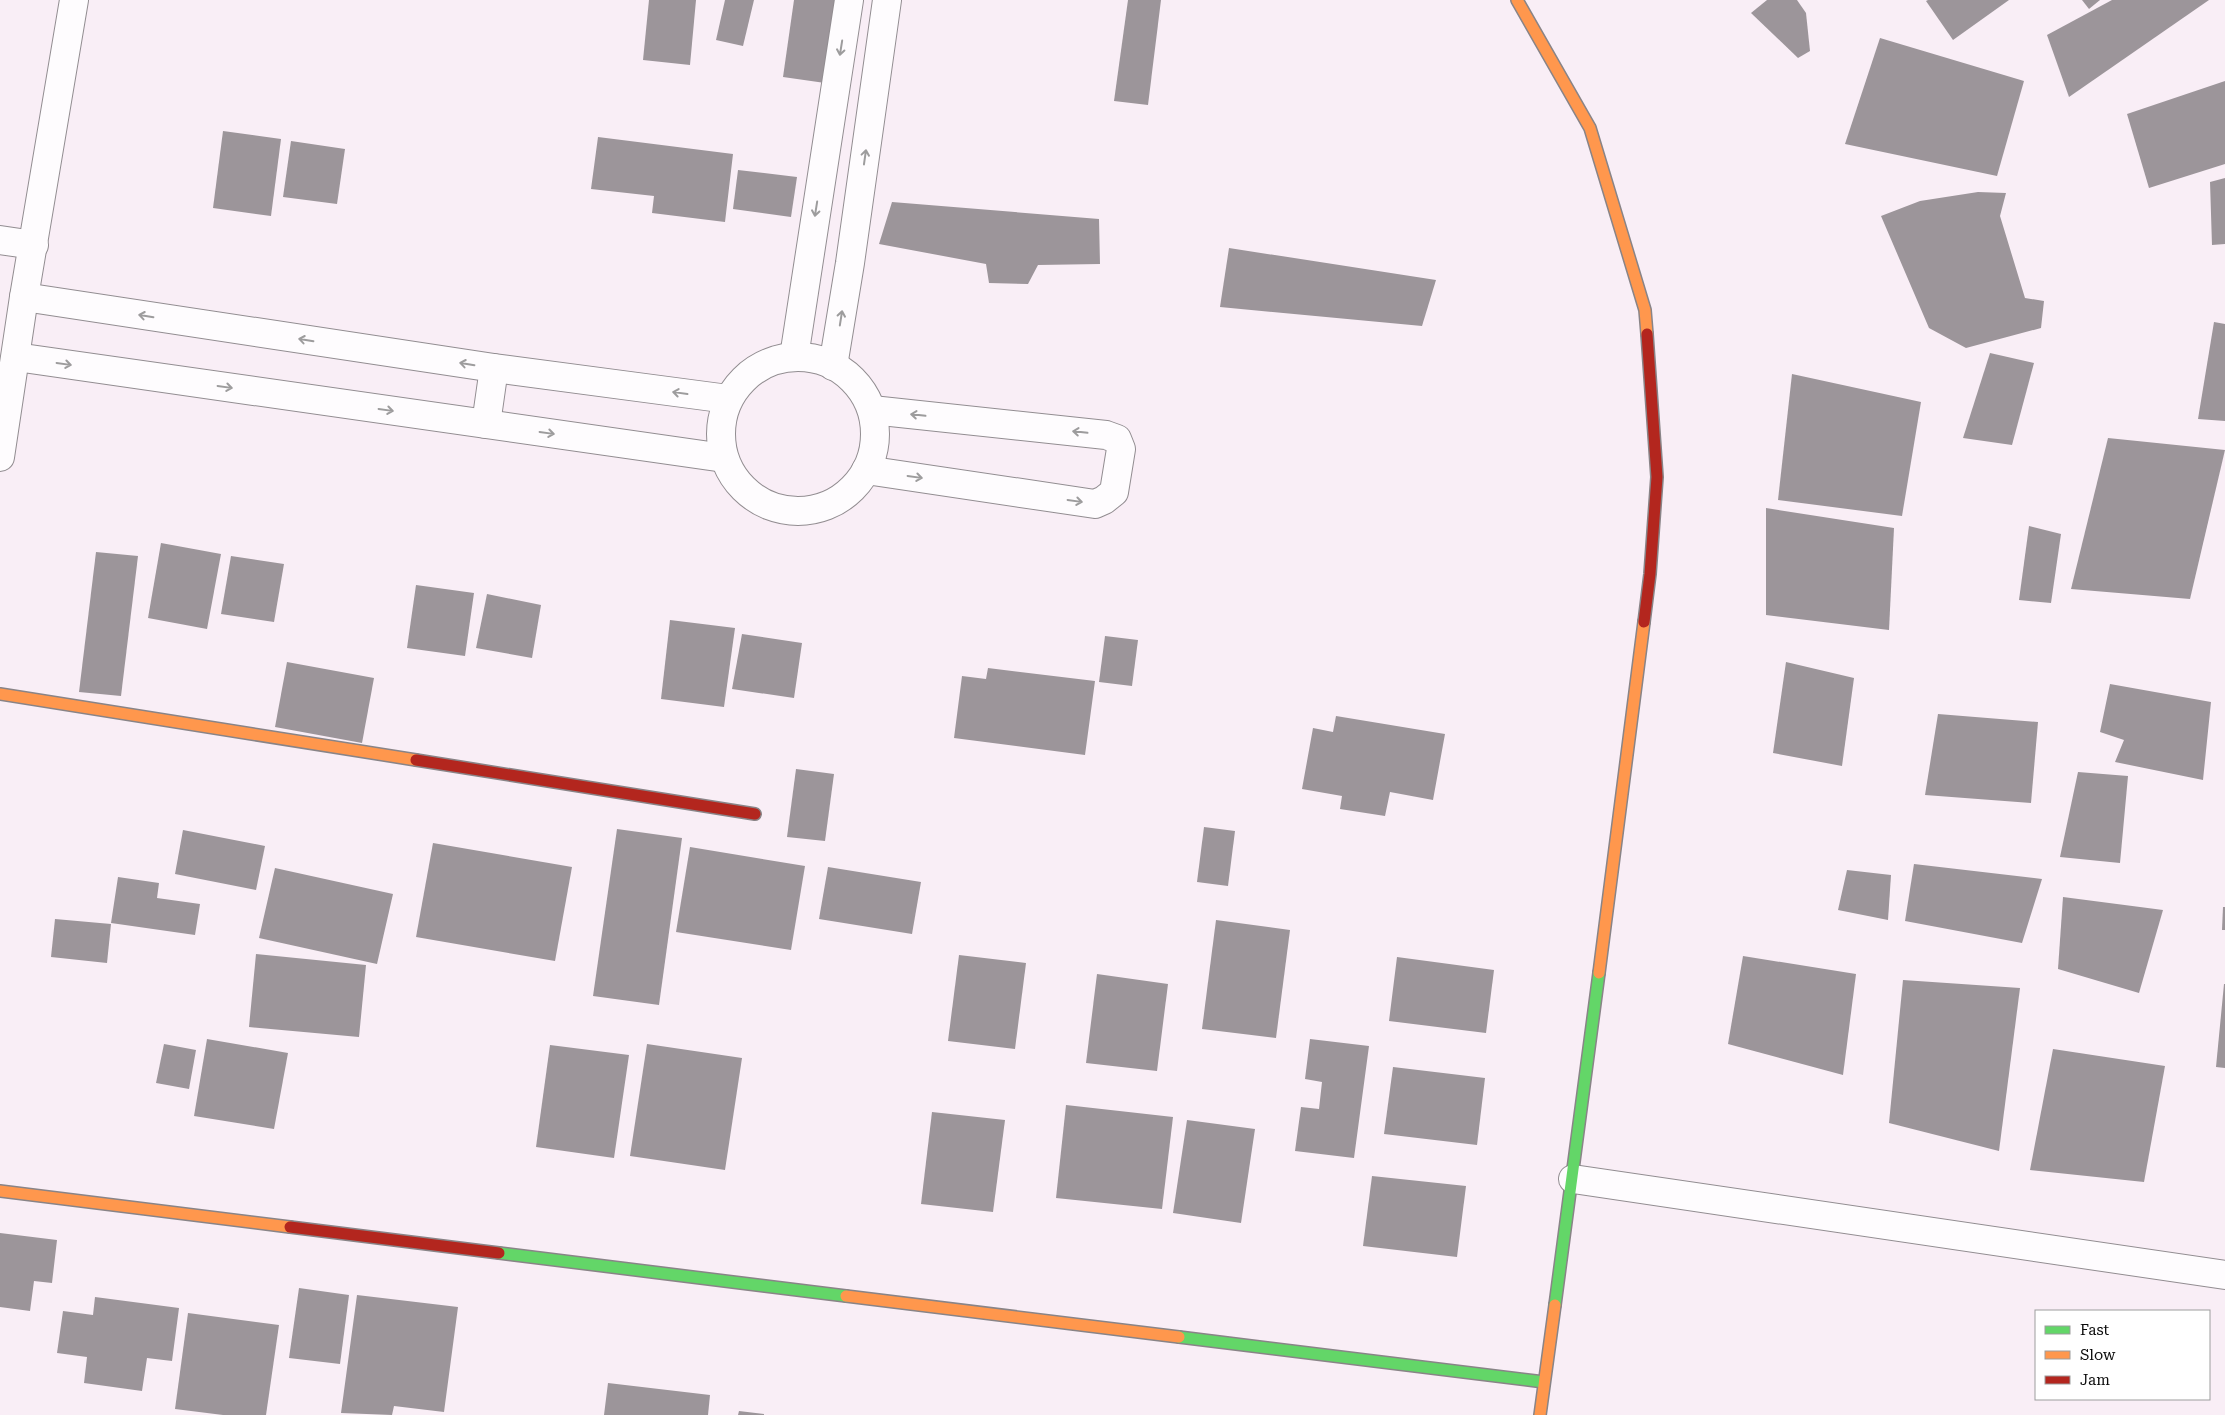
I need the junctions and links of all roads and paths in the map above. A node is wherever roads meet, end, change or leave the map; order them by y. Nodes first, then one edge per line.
1 (74, 0) edge
2 (849, 0) edge
3 (887, 0) edge
4 (1517, 0) edge
5 (0, 240) edge
6 (34, 245) junction
7 (809, 256) junction
8 (850, 263) junction
9 (24, 297) junction
10 (16, 357) junction
11 (794, 357) junction
12 (833, 366) junction
13 (494, 368) junction
14 (728, 399) junction
15 (872, 410) junction
16 (486, 424) junction
17 (0, 457) edge
18 (724, 458) junction
19 (866, 470) junction
20 (0, 694) edge
21 (755, 814) dead end
22 (1573, 1179) junction
23 (0, 1191) edge
24 (2225, 1275) edge
25 (1544, 1382) junction
26 (1540, 1415) edge

1 - 6 street
2 -> 7 street
8 -> 3 street
4 - 22 street
5 - 6 street
6 - 9 street
7 - 8 street
7 - 11 street
12 -> 8 street
9 - 10 street
13 -> 9 street
10 -> 16 street
10 - 17 street
11 - 12 street
11 - 14 street
12 - 15 street
14 -> 13 street
13 - 16 street
14 - 18 street
15 - 19 street
19 -> 15 street
16 -> 18 street
18 - 19 street
20 - 21 street
22 - 24 street
22 - 25 street
23 - 25 street
25 - 26 street

